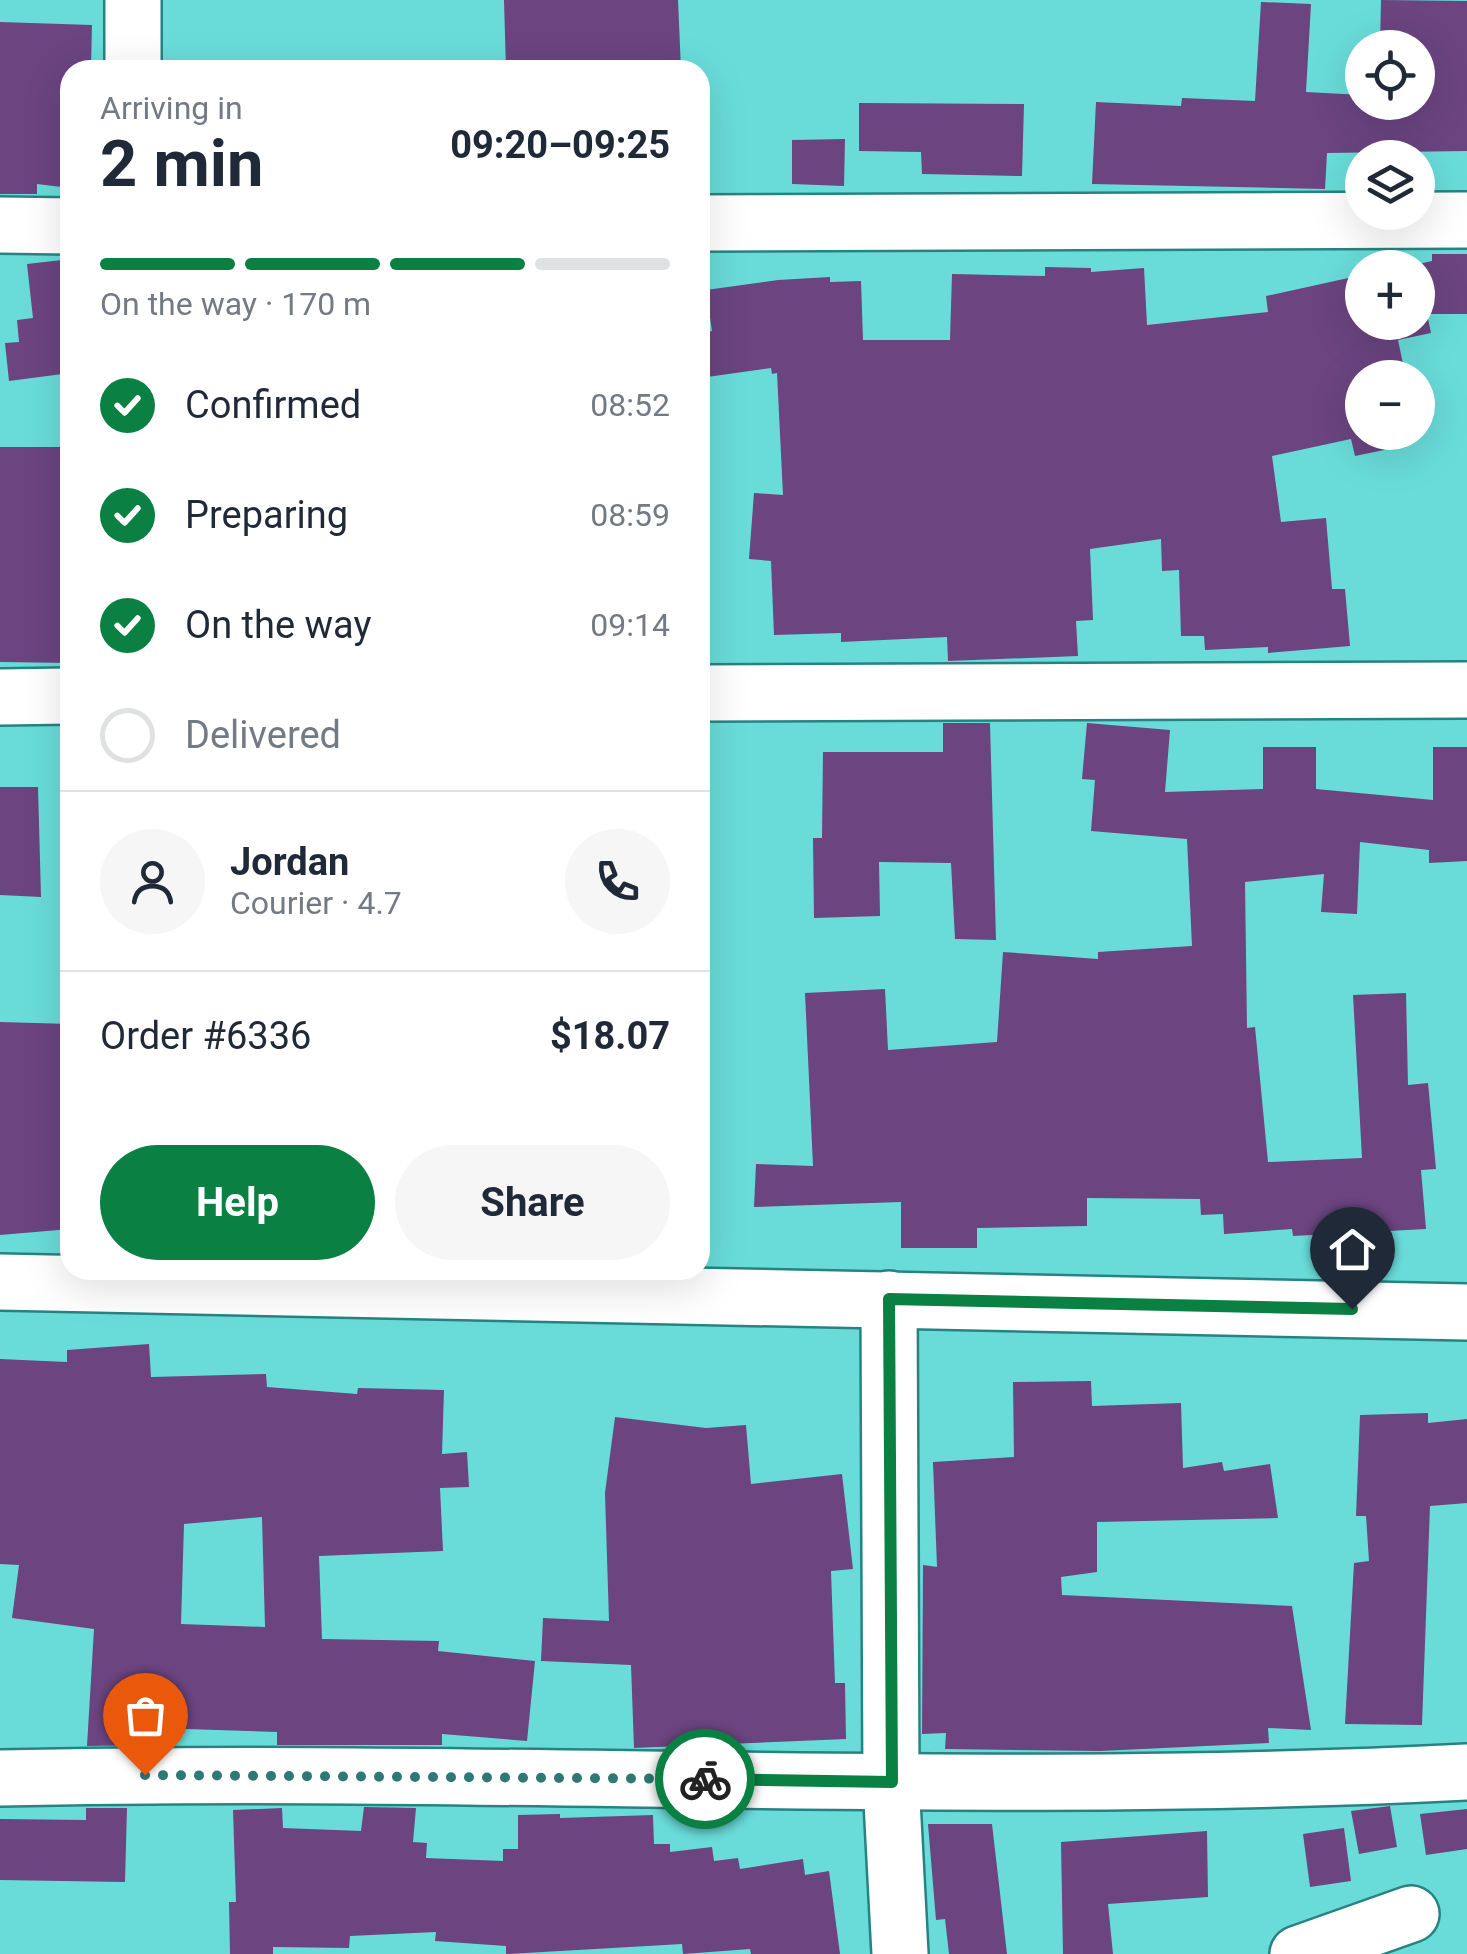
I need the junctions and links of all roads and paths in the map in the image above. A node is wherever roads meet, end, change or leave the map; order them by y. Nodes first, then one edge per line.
1 (133, 0) edge
2 (133, 60) edge
3 (1467, 220) edge
4 (710, 223) edge
5 (0, 225) edge
6 (60, 226) edge
7 (1467, 690) edge
8 (710, 693) edge
9 (60, 696) edge
10 (0, 697) edge
11 (69, 1280) edge
12 (210, 1280) edge
13 (0, 1282) edge
14 (889, 1299) junction
15 (1467, 1312) edge
16 (1467, 1772) edge
17 (0, 1778) edge
18 (892, 1782) junction
19 (1411, 1914) dead end
20 (900, 1954) edge
21 (1298, 1954) edge

1 - 2 main road
3 - 4 main road
5 - 6 main road
7 - 8 main road
9 - 10 main road
11 - 13 main road
12 - 14 main road
14 - 15 main road
14 - 18 main road
16 - 18 main road
17 - 18 main road
18 - 20 main road
19 - 21 main road

